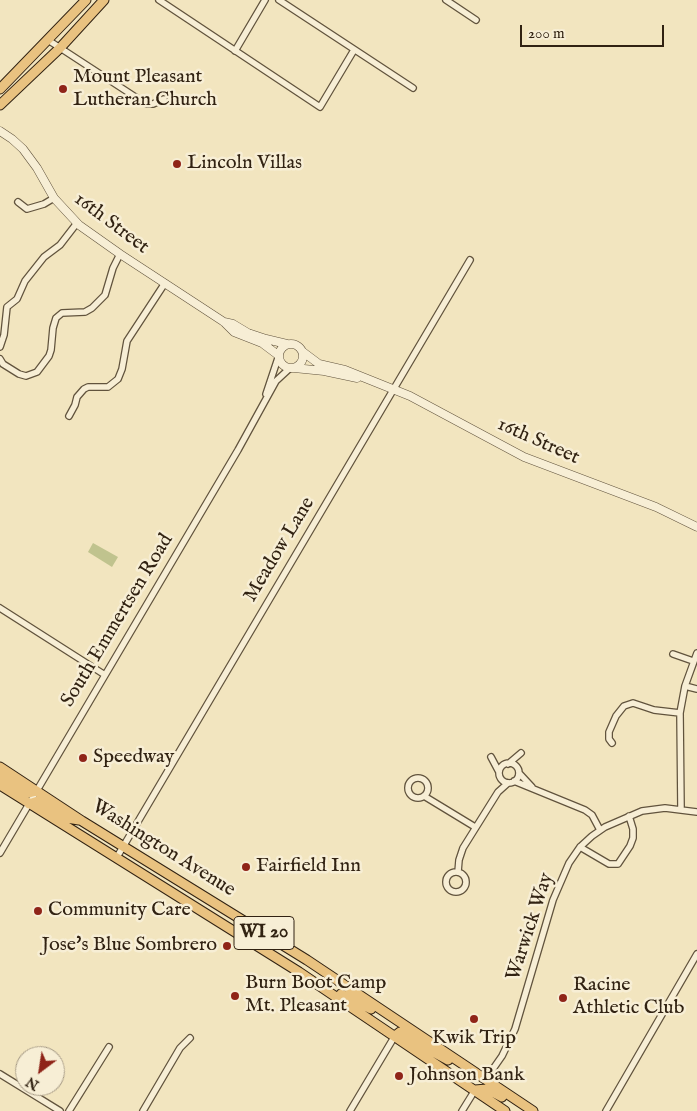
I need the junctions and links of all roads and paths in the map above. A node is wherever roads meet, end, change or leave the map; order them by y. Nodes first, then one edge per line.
1 (86, 0) edge
2 (104, 0) edge
3 (159, 0) edge
4 (265, 0) edge
5 (278, 0) edge
6 (446, 0) edge
7 (476, 20) dead end
8 (48, 40) junction
9 (60, 48) junction
10 (354, 50) junction
11 (235, 51) junction
12 (36, 53) junction
13 (412, 88) dead end
14 (0, 89) edge
15 (0, 98) edge
16 (164, 98) dead end
17 (0, 105) edge
18 (0, 131) edge
19 (54, 198) junction
20 (18, 202) dead end
21 (77, 223) junction
22 (120, 254) junction
23 (470, 260) dead end
24 (165, 283) junction
25 (0, 304) edge
26 (7, 307) junction
27 (224, 322) junction
28 (288, 344) junction
29 (0, 347) edge
30 (302, 352) junction
31 (278, 357) junction
32 (0, 358) edge
33 (291, 368) junction
34 (368, 380) junction
35 (394, 389) junction
36 (263, 405) junction
37 (69, 416) dead end
38 (697, 527) edge
39 (0, 608) edge
40 (697, 653) edge
41 (673, 654) dead end
42 (693, 661) junction
43 (105, 675) junction
44 (685, 686) junction
45 (697, 689) edge
46 (680, 713) junction
47 (612, 743) dead end
48 (506, 764) junction
49 (0, 767) edge
50 (518, 770) junction
51 (500, 775) junction
52 (0, 776) edge
53 (511, 782) junction
54 (0, 785) edge
55 (532, 787) junction
56 (36, 791) junction
57 (498, 792) junction
58 (424, 796) dead end
59 (29, 804) junction
60 (681, 809) junction
61 (697, 812) edge
62 (628, 816) junction
63 (82, 821) junction
64 (475, 827) junction
65 (600, 830) junction
66 (124, 845) junction
67 (580, 847) junction
68 (0, 853) edge
69 (117, 857) junction
70 (458, 872) dead end
71 (697, 954) edge
72 (318, 984) junction
73 (402, 1024) junction
74 (395, 1036) junction
75 (190, 1038) dead end
76 (108, 1047) dead end
77 (430, 1059) junction
78 (465, 1065) junction
79 (0, 1074) edge
80 (486, 1079) junction
81 (475, 1090) junction
82 (60, 1111) edge
83 (69, 1111) edge
84 (143, 1111) edge
85 (350, 1111) edge
86 (462, 1111) edge
87 (505, 1111) edge
88 (532, 1111) edge
89 (606, 1111) edge

1 - 8 main road
2 - 9 main road
3 - 11 street
4 - 11 street
5 - 10 street
6 - 7 street
8 - 9 street
8 - 12 main road
9 - 16 street
9 - 17 main road
10 - 11 street
10 - 13 street
12 - 14 main road
12 - 15 main road
18 - 19 street, 16th Street
19 - 20 street
19 - 21 street, 16th Street
21 - 22 street, 16th Street
21 - 26 street
22 - 24 street, 16th Street
22 - 32 street
23 - 35 street, Meadow Lane
24 - 27 street, 16th Street
24 - 37 street
25 - 26 street
26 - 29 street
27 - 28 street, 16th Street
27 - 31 street, 16th Street
28 - 30 street, 16th Street
28 - 31 street
30 - 33 street
30 - 34 street, 16th Street
31 - 33 street, 16th Street
31 - 36 street, South Emmertsen Road
33 - 34 street, 16th Street
33 - 36 street, South Emmertsen Road
34 - 35 street, 16th Street
35 - 38 street, 16th Street
35 - 66 street, Meadow Lane
36 - 43 street, South Emmertsen Road
39 - 43 street
40 - 42 street
41 - 42 street
42 - 44 street
43 - 56 street, South Emmertsen Road
44 - 45 street
44 - 46 street
46 - 47 street
46 - 60 street
48 - 50 street
48 - 50 street
48 - 51 street
48 - 51 street
49 - 56 main road, Washington Avenue / WI 20
50 - 53 street
50 - 55 street
51 - 53 street
51 - 57 street
52 - 56 main road
53 - 55 street
53 - 57 street
54 - 59 main road, Washington Avenue / WI 20
55 - 65 street
56 - 59 street, South Emmertsen Road
56 - 63 main road, Washington Avenue / WI 20
57 - 64 street
58 - 64 street
59 - 63 main road
59 - 68 street, South Emmertsen Road
59 - 69 main road, Washington Avenue / WI 20
60 - 61 street, Warwick Way
60 - 62 street, Warwick Way
62 - 65 street, Warwick Way
62 - 67 street
63 - 66 main road, Washington Avenue / WI 20
64 - 70 street
65 - 67 street, Warwick Way
66 - 69 street, Meadow Lane
66 - 73 main road, Washington Avenue / WI 20
67 - 80 street, Warwick Way
69 - 72 main road, Washington Avenue / WI 20
71 - 89 street
72 - 73 main road
72 - 74 main road, Washington Avenue / WI 20
73 - 74 street
73 - 78 main road, Washington Avenue / WI 20
74 - 77 main road, Washington Avenue / WI 20
74 - 78 main road
74 - 85 street
75 - 84 street
76 - 83 street
77 - 80 main road
77 - 81 main road, Washington Avenue / WI 20
78 - 80 main road, Washington Avenue / WI 20
79 - 82 street
80 - 88 main road, Washington Avenue / WI 20
81 - 86 street
81 - 87 main road, Washington Avenue / WI 20
81 - 88 main road

